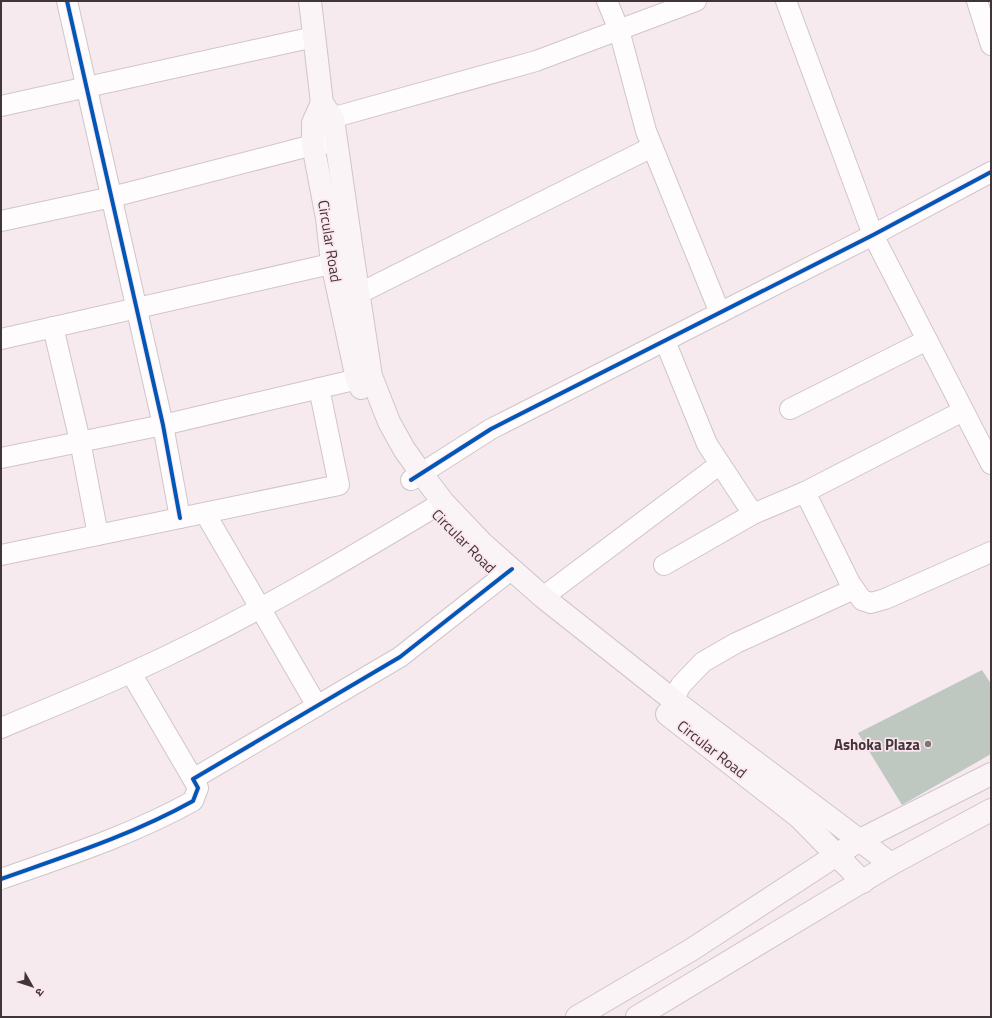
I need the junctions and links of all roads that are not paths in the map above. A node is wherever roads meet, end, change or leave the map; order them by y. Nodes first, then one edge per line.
1 (67, 1) edge
2 (310, 1) edge
3 (608, 1) edge
4 (696, 1) edge
5 (786, 1) edge
6 (976, 1) edge
7 (619, 30) junction
8 (989, 35) edge
9 (314, 37) junction
10 (88, 87) junction
11 (1, 106) edge
12 (323, 115) junction
13 (337, 142) junction
14 (313, 145) junction
15 (652, 147) junction
16 (991, 172) edge
17 (112, 196) junction
18 (1, 221) edge
19 (873, 235) junction
20 (342, 261) junction
21 (350, 298) junction
22 (137, 308) junction
23 (720, 312) junction
24 (53, 326) junction
25 (1, 339) edge
26 (927, 340) junction
27 (665, 341) junction
28 (364, 377) junction
29 (319, 388) junction
30 (790, 409) dead end
31 (963, 411) junction
32 (163, 425) junction
33 (80, 441) junction
34 (1, 458) edge
35 (720, 464) junction
36 (991, 464) edge
37 (416, 476) junction
38 (805, 492) junction
39 (437, 505) junction
40 (205, 513) junction
41 (753, 514) junction
42 (180, 518) junction
43 (98, 535) junction
44 (991, 552) edge
45 (1, 555) edge
46 (664, 565) dead end
47 (506, 573) junction
48 (854, 589) junction
49 (543, 597) junction
50 (260, 608) junction
51 (131, 673) junction
52 (673, 700) junction
53 (317, 706) junction
54 (1, 728) edge
55 (991, 774) edge
56 (193, 780) junction
57 (991, 810) edge
58 (858, 841) junction
59 (837, 856) junction
60 (891, 864) junction
61 (1, 879) edge
62 (863, 882) junction
63 (577, 1017) edge
64 (637, 1017) edge

1 - 10 street
2 - 9 main road, Circular Road
3 - 7 street
4 - 7 street
5 - 19 street
6 - 8 street
7 - 12 street
7 - 15 street
9 - 10 street
9 - 12 main road, Circular Road
10 - 11 street
10 - 17 street
12 - 13 main road, Circular Road
12 - 14 main road, Circular Road
13 - 14 street
13 - 20 main road, Circular Road
14 - 17 street
14 - 20 main road, Circular Road
15 - 21 street
15 - 23 street
16 - 19 street
17 - 18 street
17 - 22 street
19 - 23 street
19 - 26 street
20 - 21 main road, Circular Road
20 - 22 street
21 - 28 main road, Circular Road
22 - 24 street
22 - 32 street
23 - 27 street
24 - 25 street
24 - 33 street
26 - 30 street
26 - 31 street
27 - 35 street
27 - 37 street
28 - 29 street
28 - 37 main road, Circular Road
29 - 32 street
29 - 40 street
31 - 36 street
31 - 38 street
32 - 33 street
32 - 42 street
33 - 34 street
33 - 43 street
35 - 41 street
35 - 49 street
37 - 39 main road, Circular Road
38 - 41 street
38 - 48 street
39 - 47 main road, Circular Road
39 - 50 street
40 - 42 street
40 - 50 street
41 - 46 street
42 - 43 street
43 - 45 street
44 - 48 street
47 - 49 main road, Circular Road
47 - 53 street
47 - 59 main road, Circular Road
48 - 52 street
49 - 52 main road, Circular Road
50 - 51 street
50 - 53 street
51 - 54 street
51 - 56 street
52 - 58 main road, Circular Road
53 - 56 street
55 - 58 main road
56 - 61 street
57 - 60 main road
58 - 59 main road
58 - 60 main road, Circular Road
59 - 62 main road, Circular Road
59 - 63 main road
60 - 62 main road
62 - 64 main road

